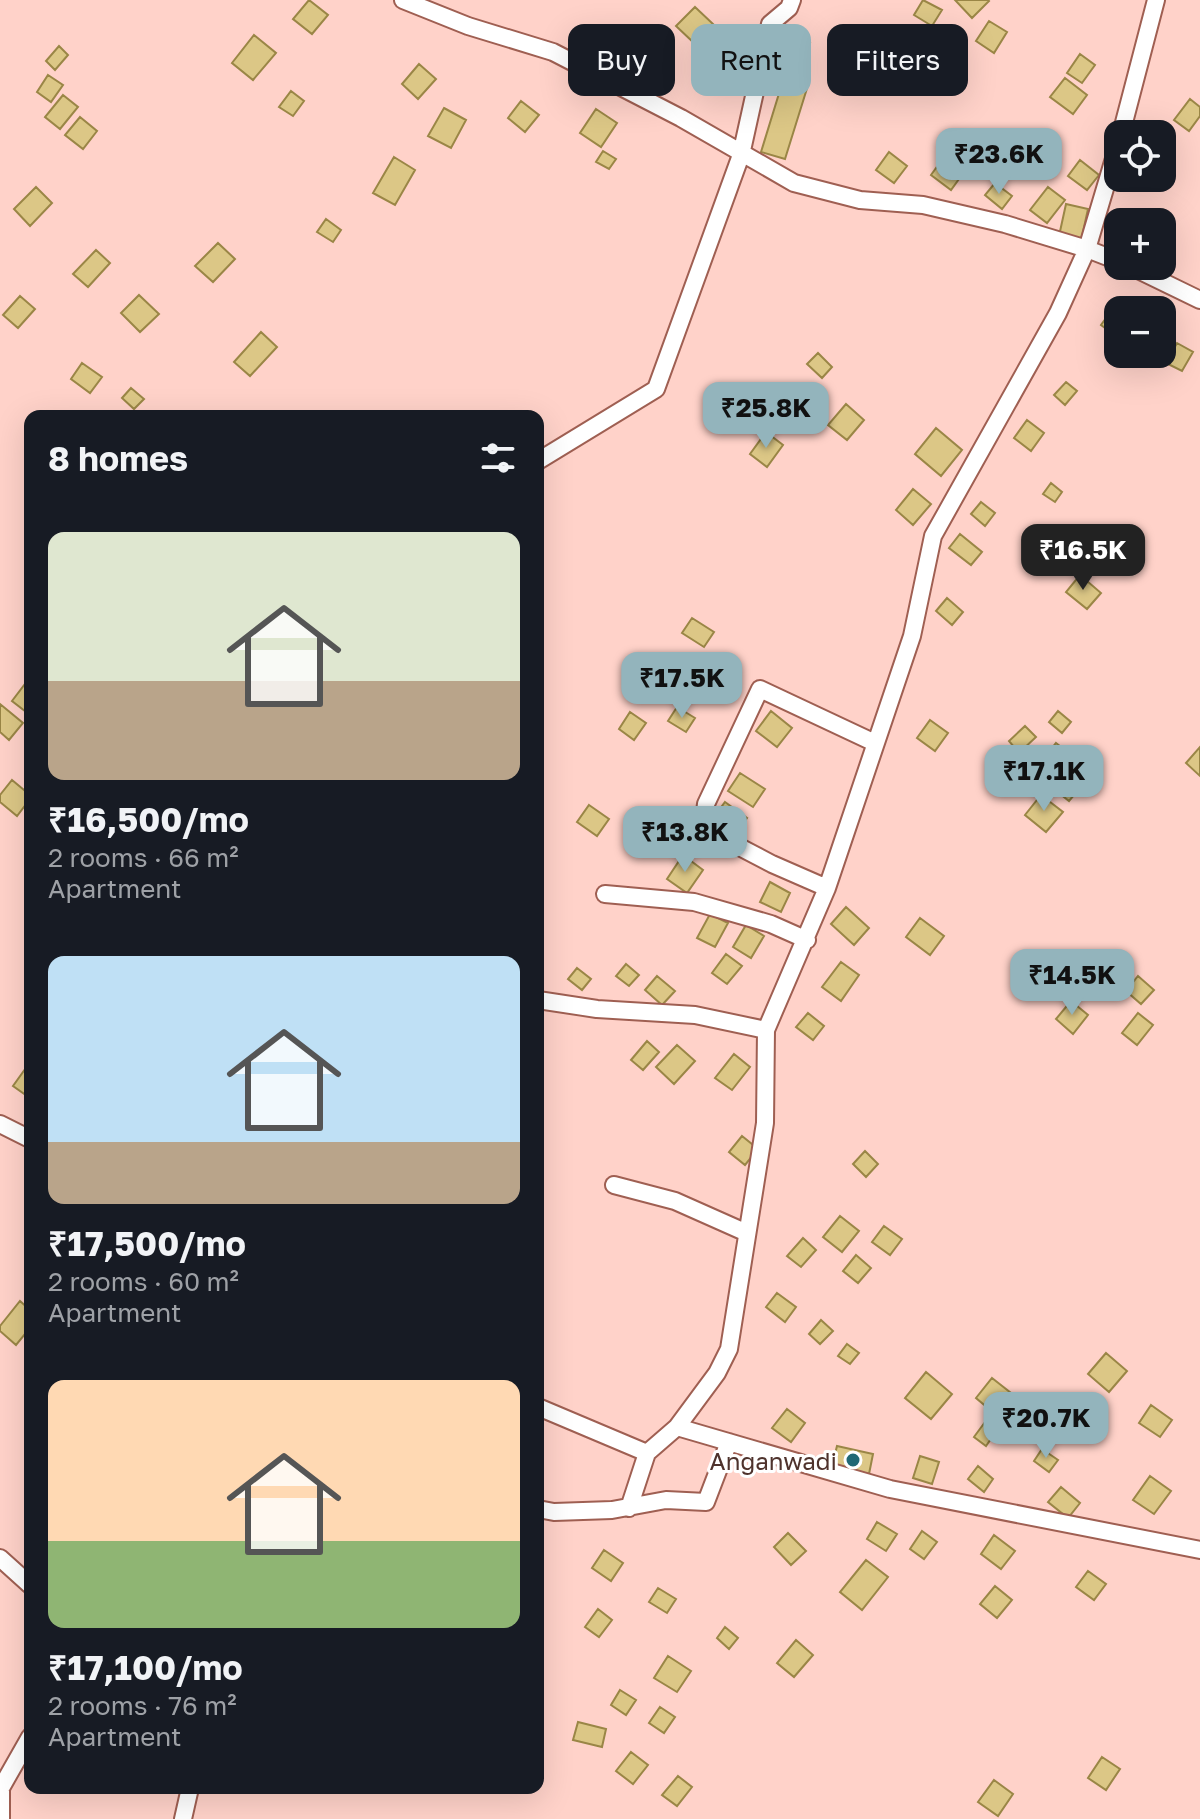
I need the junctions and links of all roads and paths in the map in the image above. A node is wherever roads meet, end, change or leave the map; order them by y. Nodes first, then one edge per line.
1 (403, 0) edge
2 (792, 0) edge
3 (1156, 0) edge
4 (1125, 120) edge
5 (741, 155) junction
6 (1104, 192) edge
7 (1087, 249) junction
8 (1104, 256) edge
9 (1159, 280) edge
10 (1200, 300) edge
11 (544, 457) edge
12 (875, 743) junction
13 (827, 888) junction
14 (605, 894) dead end
15 (807, 940) junction
16 (544, 1001) edge
17 (766, 1030) junction
18 (0, 1124) edge
19 (24, 1136) edge
20 (614, 1185) dead end
21 (747, 1233) junction
22 (544, 1410) edge
23 (677, 1427) junction
24 (729, 1442) junction
25 (647, 1453) junction
26 (629, 1508) junction
27 (544, 1510) edge
28 (1200, 1550) edge
29 (0, 1558) edge
30 (24, 1580) edge
31 (24, 1748) edge
32 (189, 1794) edge
33 (1, 1819) edge
34 (183, 1819) edge

1 - 5 street
2 - 5 street
3 - 4 street
5 - 7 street
5 - 11 street
6 - 7 street
7 - 8 street
7 - 12 street
9 - 10 street
12 - 13 street
12 - 13 street
13 - 15 street
14 - 15 street
15 - 17 street
16 - 17 street
17 - 21 street
18 - 19 street
20 - 21 street
21 - 23 street
22 - 25 street
23 - 24 street
23 - 25 street
24 - 26 street
24 - 28 street
25 - 26 street
26 - 27 street
29 - 30 street
31 - 33 street
32 - 34 street

